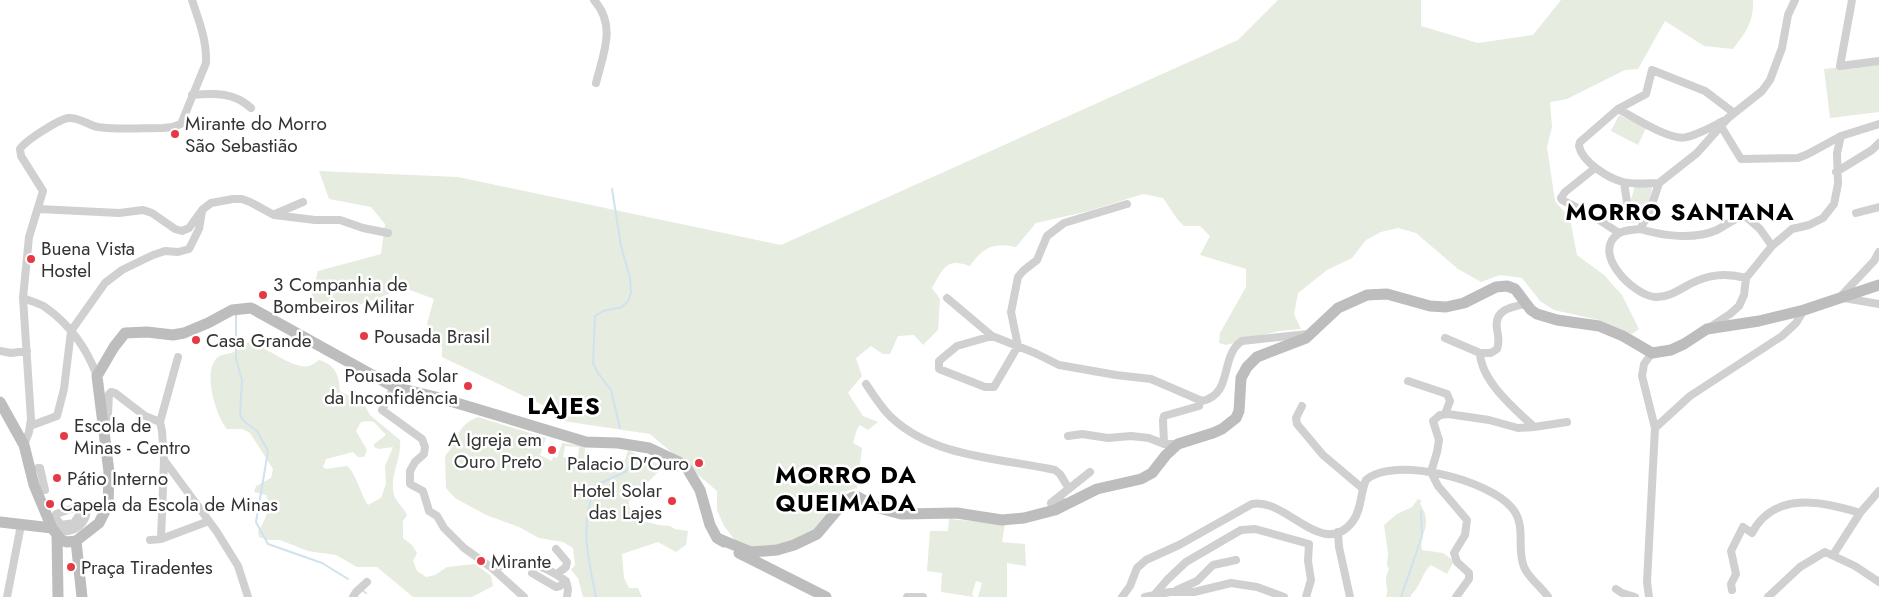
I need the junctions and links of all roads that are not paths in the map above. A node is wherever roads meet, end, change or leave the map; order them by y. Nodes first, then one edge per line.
1 (192, 0) edge
2 (594, 0) edge
3 (1794, 0) edge
4 (1852, 0) edge
5 (1879, 61) edge
6 (596, 83) dead end
7 (192, 95) junction
8 (251, 108) dead end
9 (1618, 109) junction
10 (1731, 116) junction
11 (1720, 124) junction
12 (1879, 124) edge
13 (1841, 136) junction
14 (1879, 143) edge
15 (1595, 168) junction
16 (1836, 172) junction
17 (1624, 183) junction
18 (1659, 183) junction
19 (303, 202) dead end
20 (1127, 204) dead end
21 (1879, 206) edge
22 (1628, 208) dead end
23 (39, 209) junction
24 (202, 210) junction
25 (1856, 213) dead end
26 (274, 214) junction
27 (1640, 230) junction
28 (388, 233) dead end
29 (1619, 233) junction
30 (1772, 246) junction
31 (1879, 252) edge
32 (1746, 278) junction
33 (1879, 285) edge
34 (23, 298) junction
35 (947, 298) dead end
36 (1840, 299) junction
37 (1525, 304) junction
38 (1879, 304) edge
39 (1804, 310) junction
40 (1707, 329) junction
41 (71, 331) junction
42 (1312, 333) junction
43 (992, 336) junction
44 (1445, 338) dead end
45 (1018, 346) junction
46 (27, 351) junction
47 (0, 352) edge
48 (1652, 352) junction
49 (1480, 353) junction
50 (178, 357) dead end
51 (97, 376) junction
52 (1408, 381) dead end
53 (866, 384) dead end
54 (394, 387) junction
55 (0, 402) edge
56 (1199, 406) dead end
57 (1302, 406) dead end
58 (1445, 414) junction
59 (160, 422) junction
60 (1567, 422) dead end
61 (30, 426) junction
62 (104, 426) junction
63 (1534, 427) junction
64 (1655, 428) junction
65 (1068, 436) dead end
66 (1164, 444) junction
67 (1178, 444) junction
68 (24, 445) junction
69 (164, 460) junction
70 (38, 468) dead end
71 (1090, 472) dead end
72 (1431, 472) junction
73 (1362, 488) junction
74 (1068, 489) junction
75 (45, 490) dead end
76 (1879, 491) edge
77 (1090, 492) junction
78 (85, 509) dead end
79 (1860, 514) junction
80 (209, 521) junction
81 (0, 522) edge
82 (21, 525) junction
83 (57, 532) junction
84 (1338, 532) junction
85 (718, 538) junction
86 (161, 539) junction
87 (150, 540) dead end
88 (76, 541) junction
89 (556, 549) dead end
90 (1834, 555) junction
91 (1236, 560) dead end
92 (492, 568) junction
93 (532, 573) dead end
94 (557, 574) junction
95 (566, 581) junction
96 (367, 582) dead end
97 (1879, 582) edge
98 (1616, 589) dead end
99 (1732, 590) dead end
100 (1170, 592) junction
101 (1155, 594) junction
102 (1192, 594) edge
103 (7, 597) edge
104 (58, 597) edge
105 (82, 597) edge
106 (248, 597) edge
107 (353, 597) edge
108 (524, 597) edge
109 (567, 597) edge
110 (826, 597) edge
111 (907, 597) edge
112 (923, 597) edge
113 (1122, 597) edge
114 (1145, 597) edge
115 (1284, 597) edge
116 (1306, 597) edge
117 (1350, 597) edge
118 (1456, 597) edge
119 (1548, 597) edge
120 (1635, 597) edge
121 (1649, 597) edge
122 (1768, 597) edge

1 - 7 street
2 - 6 street
3 - 10 street
4 - 5 street
7 - 8 street
7 - 23 street
9 - 10 street
9 - 11 street
9 - 15 street
10 - 11 street
11 - 13 street
11 - 18 street
12 - 13 street
13 - 16 street
14 - 16 street
15 - 17 street
15 - 29 street
16 - 30 street
17 - 18 street
17 - 22 street
18 - 27 street
19 - 26 street
20 - 45 street
21 - 25 street
23 - 24 street
23 - 34 street
24 - 26 street
24 - 41 street
26 - 28 street
27 - 29 street
27 - 30 street
29 - 32 street
30 - 32 street
31 - 36 street
32 - 40 street
33 - 36 street
34 - 41 street
34 - 46 street
35 - 43 street
36 - 38 street
36 - 39 street
37 - 42 street
37 - 48 street
37 - 49 street
39 - 40 street
39 - 64 street
40 - 48 street
41 - 51 street
41 - 61 street
42 - 45 street
42 - 67 street
43 - 45 street
43 - 45 street
44 - 49 street
46 - 47 street
46 - 61 street
48 - 64 street
49 - 63 street
50 - 59 street
51 - 54 street
51 - 62 street
52 - 58 street
53 - 74 street
54 - 85 street
54 - 92 street
55 - 68 street
56 - 66 street
57 - 73 street
58 - 63 street
58 - 72 street
59 - 62 street
59 - 69 street
60 - 63 street
61 - 68 street
62 - 88 street
64 - 121 street
65 - 66 street
66 - 67 street
67 - 77 street
68 - 83 street
69 - 80 street
69 - 86 street
70 - 75 street
71 - 74 street
72 - 73 street
72 - 118 street
72 - 119 street
73 - 84 street
74 - 77 street
76 - 79 street
77 - 85 street
78 - 83 street
79 - 90 street
79 - 99 street
80 - 86 street
80 - 106 street
81 - 82 street
82 - 83 street
82 - 103 street
83 - 88 street
83 - 104 street
84 - 113 street
84 - 117 street
85 - 110 street
86 - 87 street
88 - 105 street
89 - 94 street
90 - 97 street
90 - 122 street
91 - 100 street
92 - 94 street
92 - 108 street
93 - 95 street
94 - 95 street
95 - 109 street
96 - 107 street
98 - 120 street
100 - 101 street
100 - 102 street
101 - 114 street
101 - 116 street
102 - 115 street
111 - 112 street

